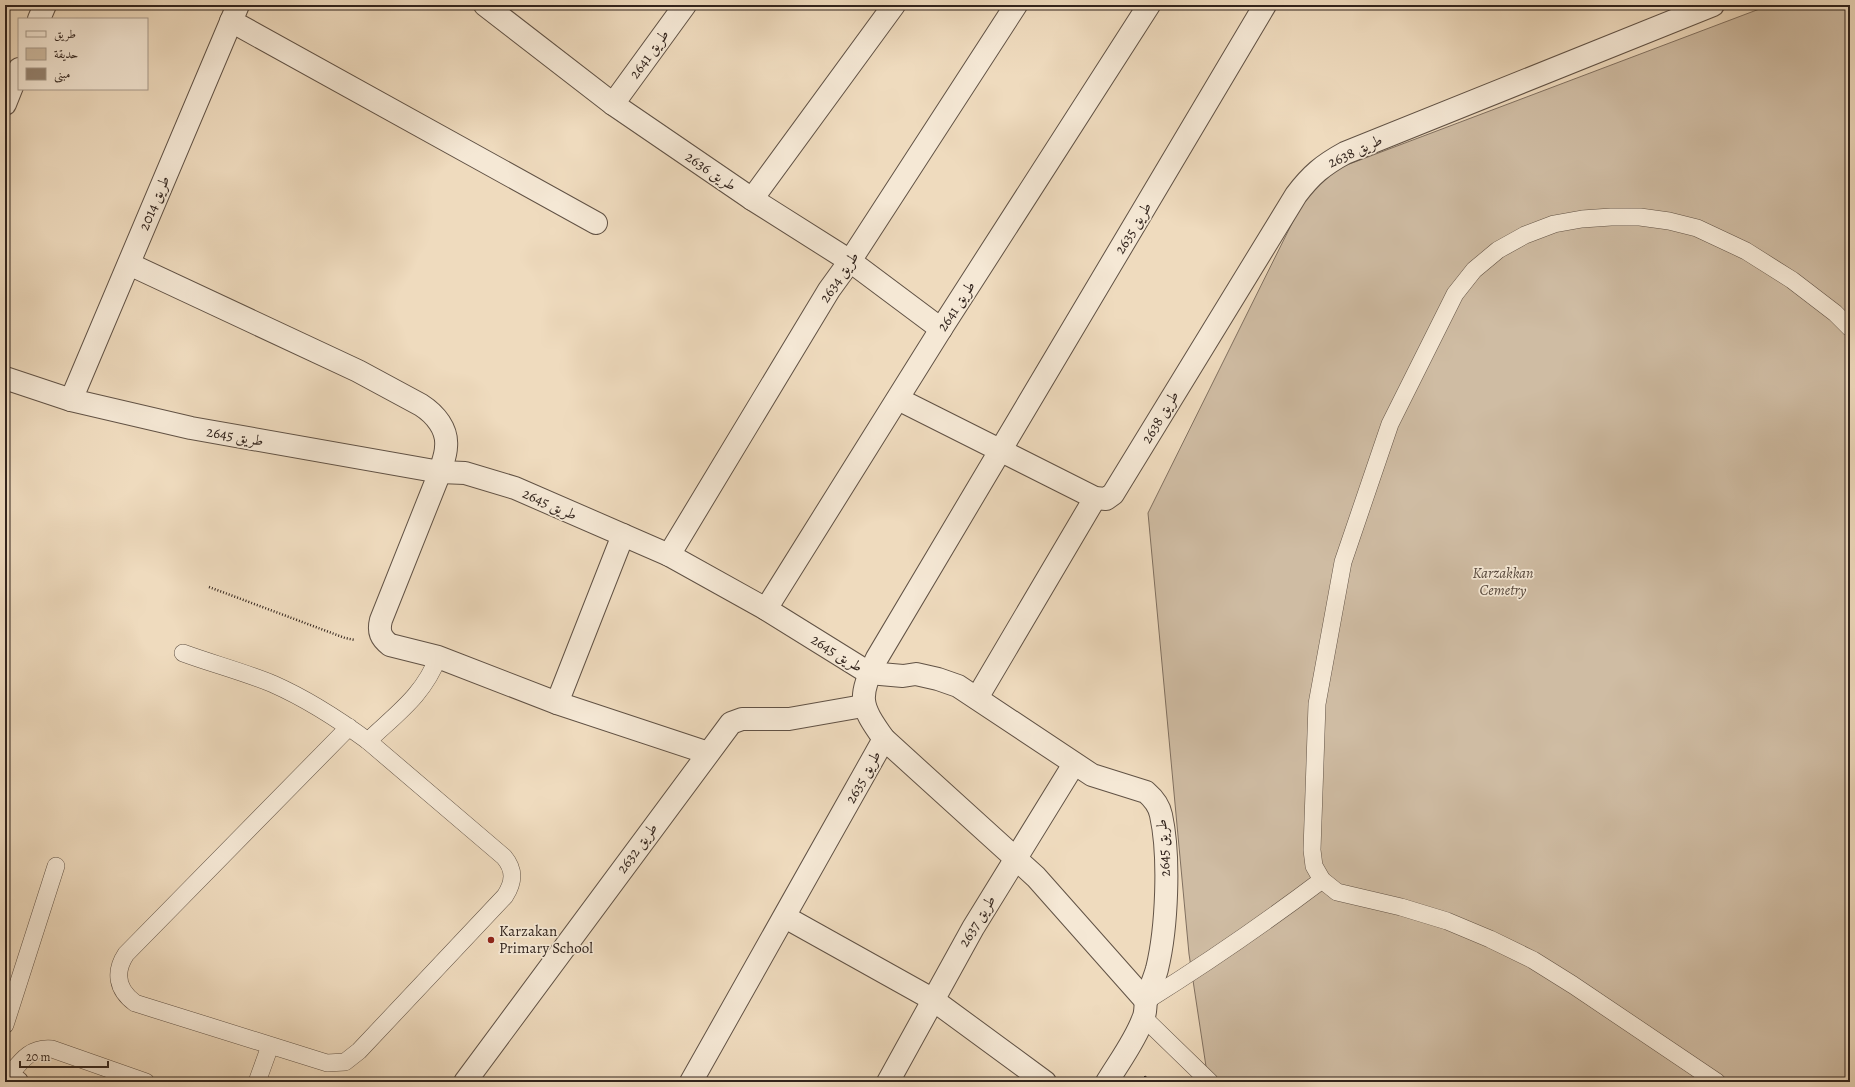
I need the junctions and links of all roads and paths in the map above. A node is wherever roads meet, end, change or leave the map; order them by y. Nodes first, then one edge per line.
1 (45, 5) edge
2 (486, 5) edge
3 (685, 5) edge
4 (894, 5) edge
5 (1016, 5) edge
6 (1149, 5) edge
7 (1265, 5) edge
8 (1713, 5) edge
9 (234, 13) edge
10 (39, 18) edge
11 (18, 72) edge
12 (5, 104) edge
13 (613, 104) junction
14 (752, 199) junction
15 (596, 223) dead end
16 (850, 261) junction
17 (128, 264) junction
18 (1850, 328) edge
19 (941, 329) junction
20 (5, 378) edge
21 (898, 399) junction
22 (71, 400) junction
23 (1001, 450) junction
24 (440, 472) junction
25 (1100, 498) junction
26 (623, 535) junction
27 (670, 555) junction
28 (209, 587) dead end
29 (766, 608) junction
30 (384, 640) junction
31 (183, 654) dead end
32 (438, 657) junction
33 (869, 674) junction
34 (977, 698) junction
35 (557, 703) junction
36 (863, 706) junction
37 (349, 726) junction
38 (884, 739) junction
39 (368, 741) junction
40 (708, 753) junction
41 (1074, 764) junction
42 (1015, 858) junction
43 (56, 866) dead end
44 (1322, 880) junction
45 (785, 917) junction
46 (932, 999) junction
47 (1145, 1009) junction
48 (5, 1025) edge
49 (270, 1046) junction
50 (10, 1078) edge
51 (146, 1082) edge
52 (257, 1082) edge
53 (465, 1082) edge
54 (691, 1082) edge
55 (888, 1082) edge
56 (1046, 1082) edge
57 (1107, 1082) edge
58 (1210, 1082) edge
59 (1718, 1082) edge

1 - 10 street
2 - 13 street, طريق 2636
3 - 13 street, طريق 2641
4 - 14 street
5 - 16 street, طريق 2634
6 - 19 street, طريق 2641
7 - 23 street, طريق 2635
8 - 25 street, طريق 2638
9 - 15 street
9 - 17 street, طريق 2014
11 - 12 street
13 - 14 street, طريق 2636
14 - 16 street, طريق 2636
16 - 19 street, طريق 2636
16 - 27 street, طريق 2634
17 - 22 street, طريق 2014
17 - 24 street
18 - 44 lane
19 - 21 street, طريق 2641
20 - 22 street, طريق 2645
21 - 23 street
21 - 29 street, طريق 2641
22 - 24 street, طريق 2645
23 - 25 street
23 - 33 street, طريق 2635
24 - 26 street, طريق 2645
24 - 30 street
25 - 34 street, طريق 2638
26 - 27 street, طريق 2645
26 - 35 street
27 - 29 street, طريق 2645
28 - 30 path
29 - 33 street, طريق 2645
30 - 32 street
31 - 37 lane
32 - 35 street
32 - 39 lane
33 - 34 street, طريق 2645
33 - 36 street, طريق 2635
34 - 41 street, طريق 2645
35 - 40 street
36 - 38 street, طريق 2635
36 - 40 street, طريق 2632
37 - 39 lane
37 - 49 lane
38 - 42 street
38 - 45 street, طريق 2635
39 - 49 lane
40 - 53 street, طريق 2632
41 - 42 street, طريق 2637
41 - 47 street, طريق 2645
42 - 46 street, طريق 2637
42 - 47 street
43 - 48 lane
44 - 47 lane
44 - 59 lane
45 - 46 street
45 - 54 street, طريق 2635
46 - 55 street, طريق 2637
46 - 56 street
47 - 57 street, طريق 2645
47 - 58 lane
49 - 52 lane
50 - 51 lane

